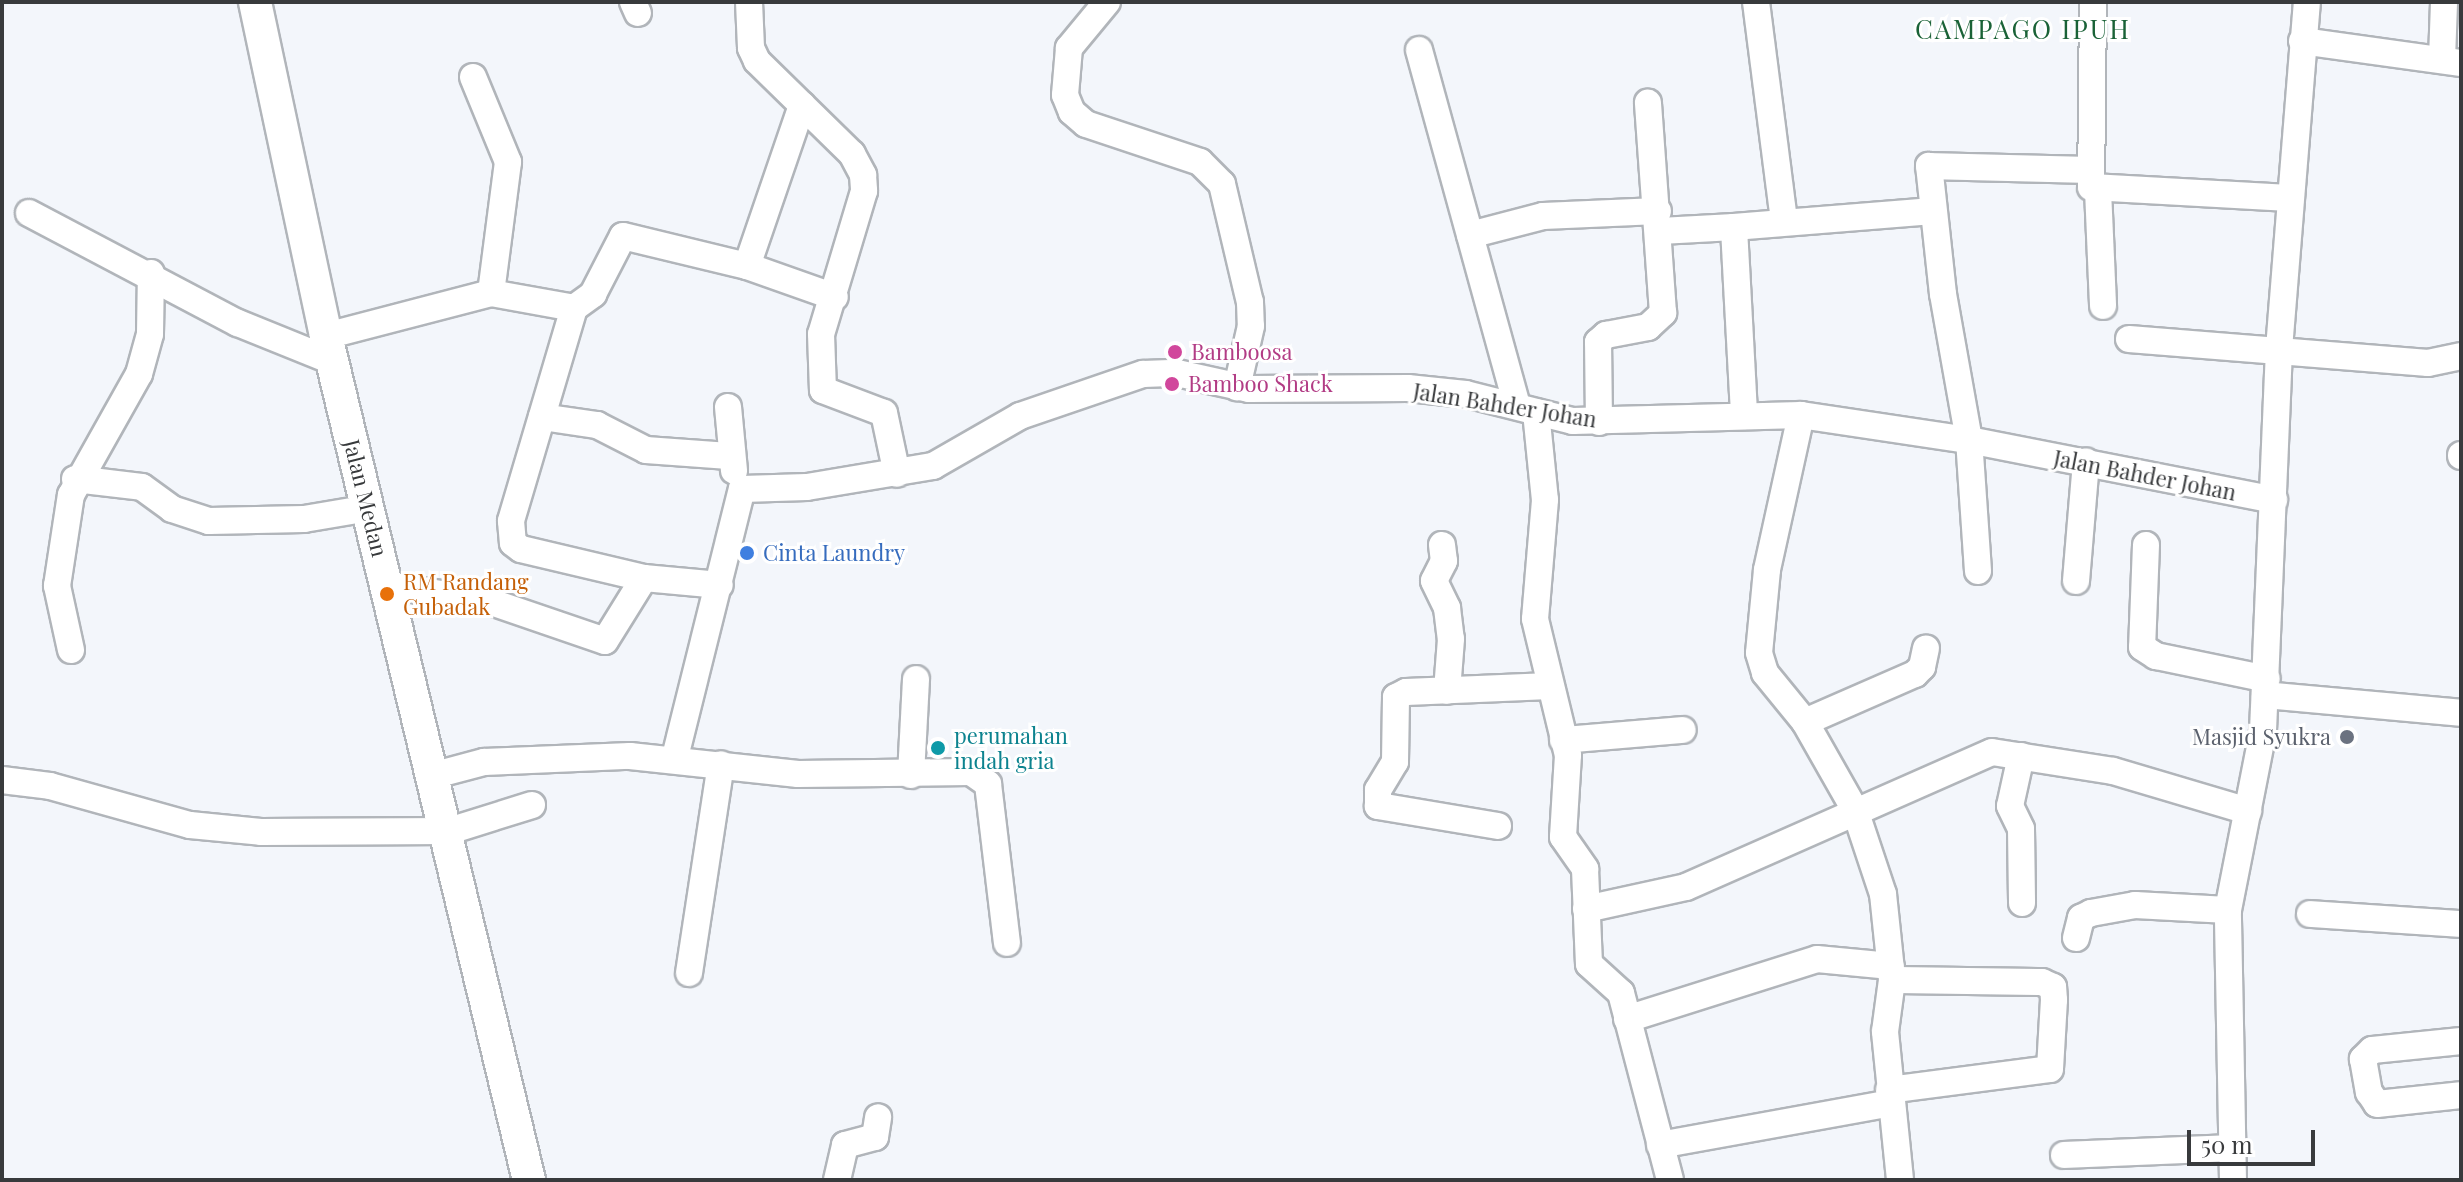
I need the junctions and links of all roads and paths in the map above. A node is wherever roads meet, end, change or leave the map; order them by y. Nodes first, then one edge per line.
1 (255, 2) edge
2 (749, 2) edge
3 (1107, 2) edge
4 (1756, 2) edge
5 (2093, 2) edge
6 (2307, 2) edge
7 (2444, 2) edge
8 (2302, 41) junction
9 (1419, 50) dead end
10 (2451, 62) edge
11 (473, 77) dead end
12 (1648, 103) dead end
13 (802, 105) junction
14 (2093, 180) junction
15 (2290, 198) junction
16 (1932, 211) junction
17 (29, 213) dead end
18 (1784, 220) junction
19 (1659, 221) junction
20 (1734, 227) junction
21 (1470, 235) junction
22 (747, 266) junction
23 (151, 273) junction
24 (491, 293) junction
25 (835, 297) junction
26 (2103, 306) dead end
27 (574, 308) junction
28 (2129, 339) dead end
29 (329, 349) junction
30 (2279, 349) junction
31 (2461, 356) edge
32 (1237, 387) junction
33 (728, 407) dead end
34 (1527, 409) junction
35 (1744, 413) junction
36 (1801, 415) junction
37 (542, 417) junction
38 (1599, 422) junction
39 (1969, 440) junction
40 (729, 456) junction
41 (2086, 461) junction
42 (897, 474) junction
43 (75, 479) junction
44 (742, 489) junction
45 (2274, 500) junction
46 (369, 508) junction
47 (1442, 545) dead end
48 (2146, 545) dead end
49 (1978, 571) dead end
50 (644, 578) junction
51 (2076, 581) dead end
52 (388, 585) junction
53 (720, 585) junction
54 (1926, 648) dead end
55 (71, 650) dead end
56 (916, 679) dead end
57 (1543, 686) junction
58 (2266, 687) junction
59 (1447, 691) junction
60 (2461, 713) edge
61 (1805, 722) junction
62 (1683, 730) dead end
63 (1563, 740) junction
64 (2021, 756) junction
65 (675, 757) junction
66 (721, 764) junction
67 (435, 775) junction
68 (911, 775) junction
69 (2, 780) edge
70 (532, 805) dead end
71 (1855, 810) junction
72 (2248, 811) junction
73 (1498, 826) dead end
74 (449, 831) junction
75 (2022, 903) dead end
76 (1586, 909) junction
77 (2228, 910) junction
78 (2310, 914) dead end
79 (2461, 924) edge
80 (2076, 938) dead end
81 (1007, 943) dead end
82 (689, 973) dead end
83 (1892, 973) junction
84 (1627, 1019) junction
85 (2461, 1041) edge
86 (2461, 1095) edge
87 (1890, 1096) junction
88 (878, 1117) dead end
89 (1660, 1145) junction
90 (2232, 1148) junction
91 (2064, 1155) dead end
92 (529, 1180) edge
93 (837, 1180) edge
94 (1670, 1180) edge
95 (1900, 1180) edge
96 (2233, 1180) edge

1 - 29 main road, Jalan Medan
2 - 13 street
3 - 32 street
4 - 18 street
5 - 14 street
6 - 8 street
7 - 10 street
8 - 10 street
8 - 15 street
9 - 21 street
11 - 24 street
12 - 19 street
13 - 22 street
13 - 25 street
14 - 15 street
14 - 16 street
14 - 26 street
15 - 30 street
16 - 18 street
16 - 39 street
17 - 23 street
18 - 20 street
19 - 20 street
19 - 21 street
19 - 38 street
20 - 35 street
21 - 34 street
22 - 25 street
22 - 27 street
23 - 29 street
23 - 43 street
24 - 27 street
24 - 29 street
25 - 42 street
27 - 37 street
28 - 30 street
29 - 46 main road, Jalan Medan
30 - 31 street
30 - 45 street
32 - 34 street, Jalan Bahder Johan
32 - 42 street, Jalan Bahder Johan
33 - 40 street
34 - 38 street, Jalan Bahder Johan
34 - 57 street
35 - 36 street, Jalan Bahder Johan
35 - 38 street, Jalan Bahder Johan
36 - 39 street, Jalan Bahder Johan
36 - 61 street
37 - 40 street
37 - 50 street
39 - 41 street, Jalan Bahder Johan
39 - 49 street
40 - 44 street
41 - 45 street, Jalan Bahder Johan
41 - 51 street
42 - 44 street, Jalan Bahder Johan
43 - 46 street
43 - 55 street
44 - 53 street
45 - 58 street
46 - 52 main road, Jalan Medan
47 - 59 street
48 - 58 street
50 - 52 street
50 - 53 street
52 - 67 main road, Jalan Medan
53 - 65 street
54 - 61 street
56 - 68 street
57 - 59 street
57 - 63 street
58 - 60 street
58 - 72 street
59 - 73 street
61 - 71 street
62 - 63 street
63 - 76 street
64 - 71 street
64 - 72 street
64 - 75 street
65 - 66 street
65 - 67 street
66 - 68 street
66 - 82 street
67 - 74 main road, Jalan Medan
68 - 81 street
69 - 74 street
70 - 74 street
71 - 76 street
71 - 83 street
72 - 77 street
74 - 92 main road, Jalan Medan
76 - 84 street
77 - 80 street
77 - 90 street
78 - 79 street
83 - 84 street
83 - 87 street
83 - 87 street
84 - 89 street
85 - 86 street
87 - 89 street
87 - 95 street
88 - 93 street
89 - 94 street
90 - 91 street
90 - 96 street

